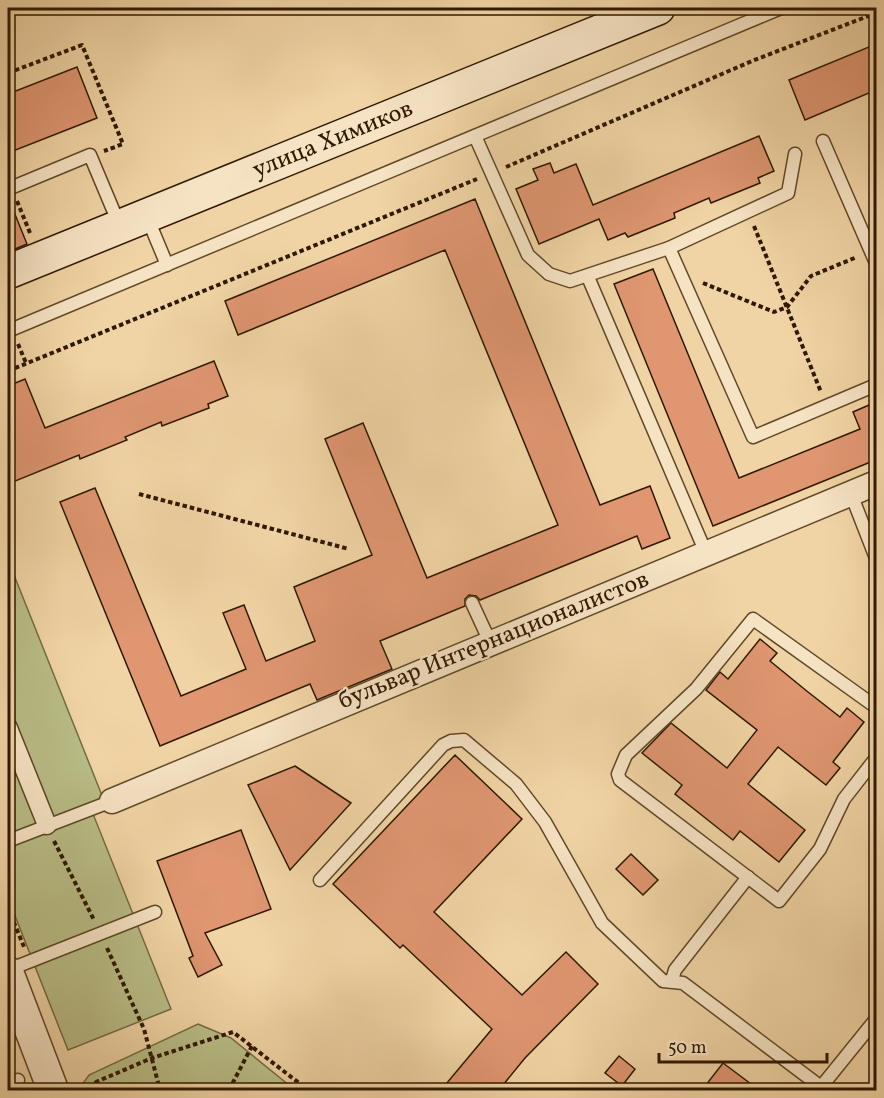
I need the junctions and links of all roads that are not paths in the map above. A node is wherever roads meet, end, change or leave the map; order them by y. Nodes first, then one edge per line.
1 (658, 8) edge
2 (781, 8) edge
3 (475, 135) junction
4 (823, 141) dead end
5 (795, 154) dead end
6 (9, 188) edge
7 (133, 221) junction
8 (669, 249) junction
9 (876, 264) edge
10 (167, 265) junction
11 (8, 272) edge
12 (588, 278) junction
13 (8, 331) edge
14 (876, 385) edge
15 (876, 483) edge
16 (851, 494) junction
17 (706, 553) junction
18 (876, 558) edge
19 (472, 603) dead end
20 (490, 642) junction
21 (876, 707) edge
22 (8, 728) edge
23 (876, 758) edge
24 (112, 801) joint
25 (46, 825) junction
26 (8, 841) edge
27 (748, 877) junction
28 (320, 880) dead end
29 (155, 912) dead end
30 (15, 968) edge
31 (672, 980) junction
32 (876, 1019) edge
33 (823, 1089) edge
34 (53, 1090) edge

1 - 7 main road, улица Химиков
2 - 3 lane
3 - 10 lane
3 - 12 lane
4 - 9 lane
5 - 8 lane
6 - 7 lane
7 - 10 lane
7 - 11 main road, улица Химиков
8 - 12 lane
8 - 14 lane
10 - 13 lane
12 - 17 lane
15 - 16 street, бульвар Интернационалистов
16 - 17 street, бульвар Интернационалистов
16 - 18 lane
17 - 20 street, бульвар Интернационалистов
19 - 20 lane
20 - 24 street, бульвар Интернационалистов
21 - 27 lane
22 - 25 street
23 - 27 lane
24 - 25 lane
25 - 26 lane
27 - 31 lane
28 - 31 lane
29 - 30 lane
30 - 34 street
31 - 33 lane
32 - 33 lane

